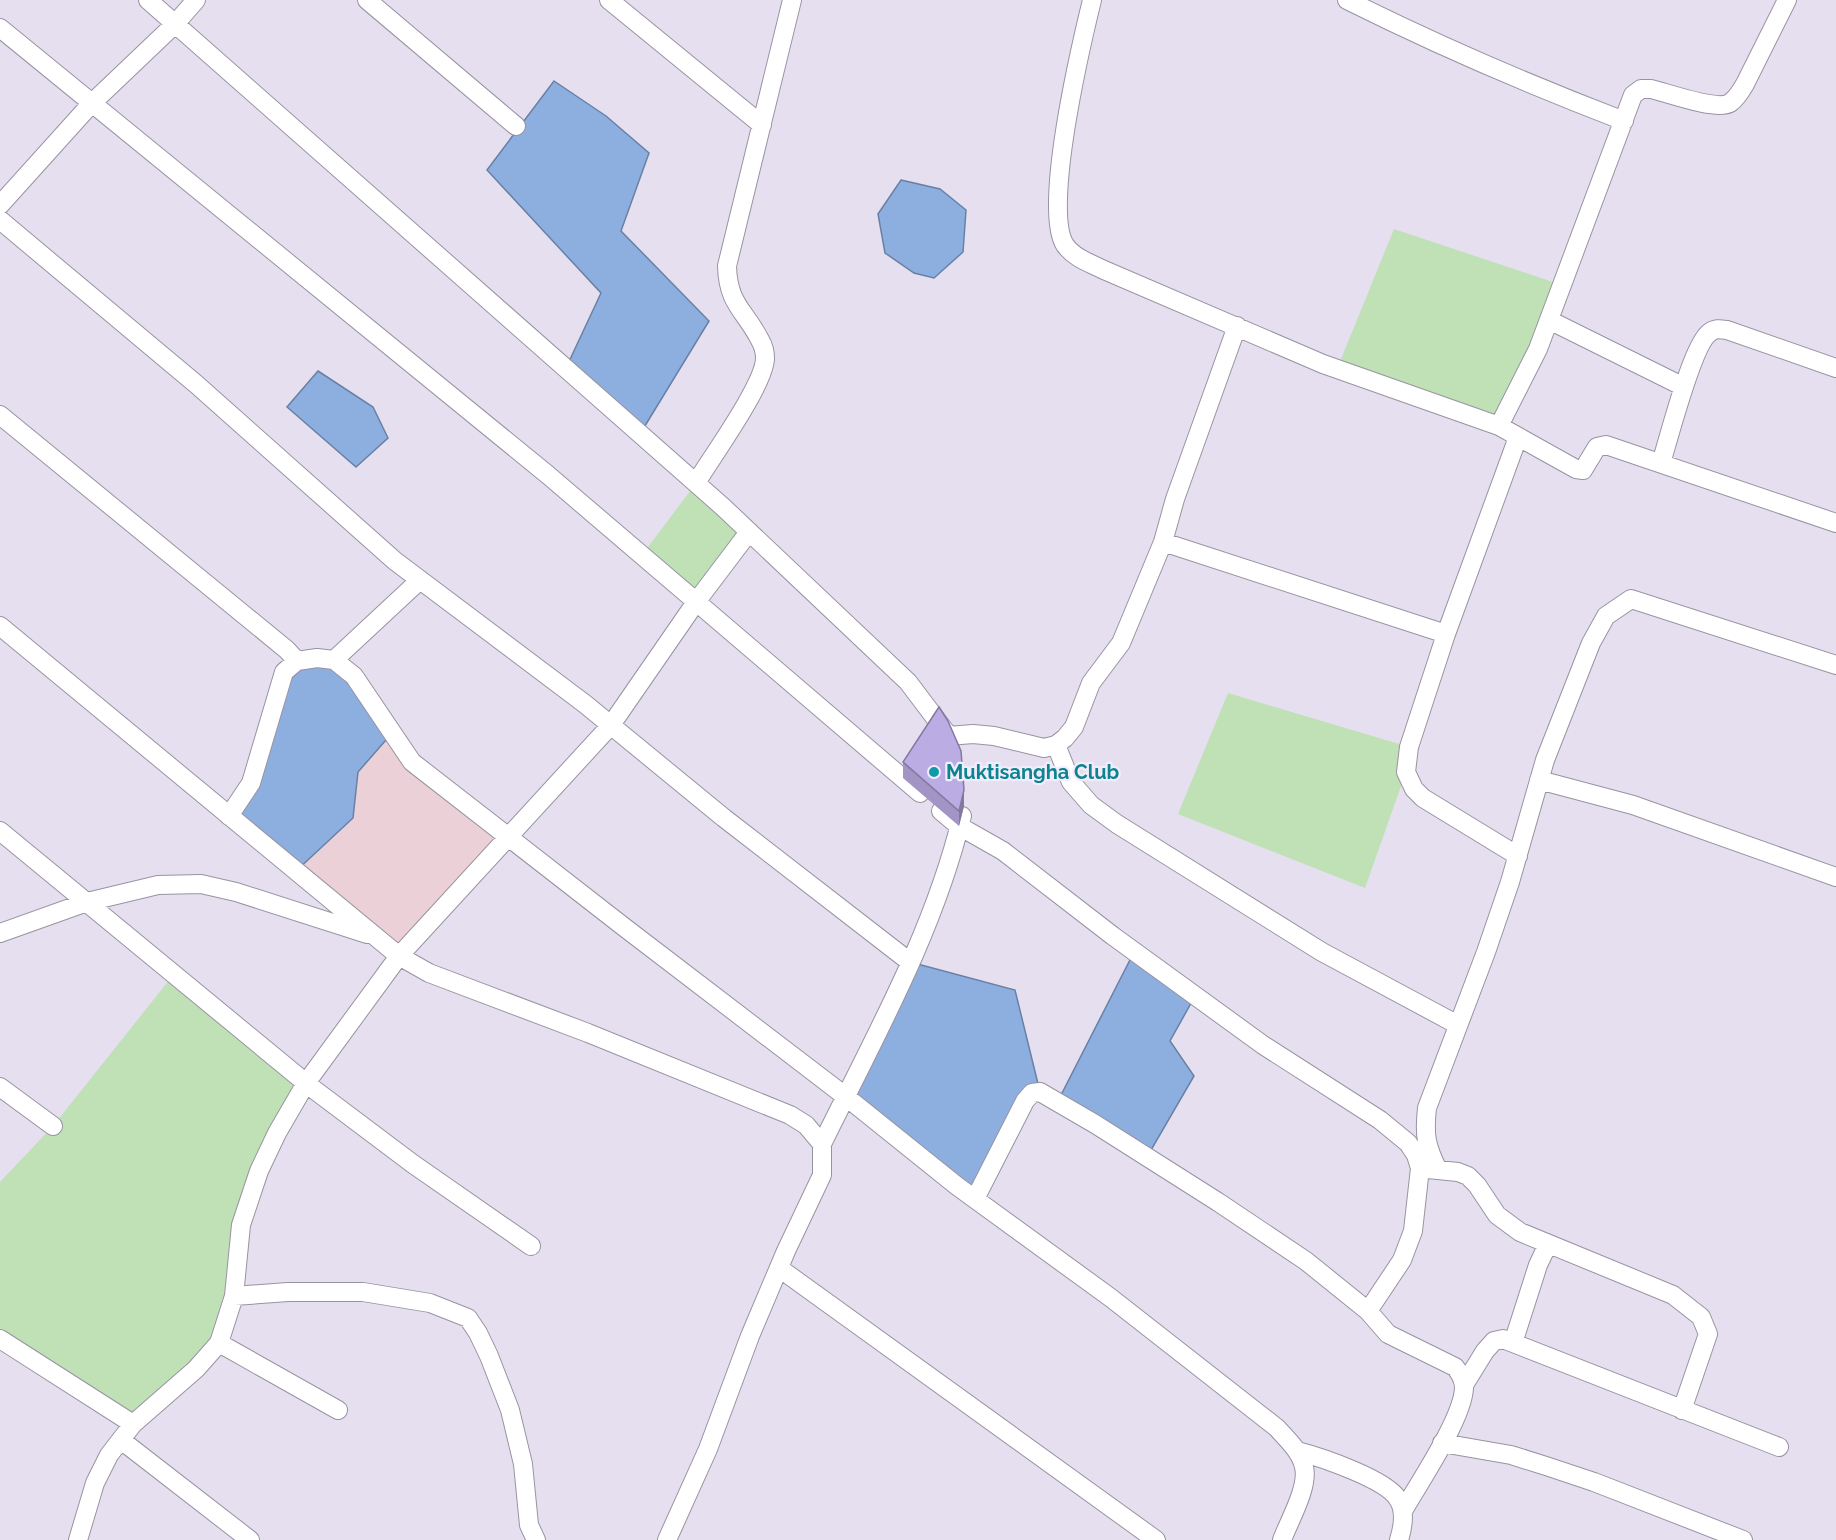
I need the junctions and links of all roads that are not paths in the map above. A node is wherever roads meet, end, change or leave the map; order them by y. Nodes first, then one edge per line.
1 (148, 0) edge
2 (196, 0) edge
3 (367, 0) edge
4 (609, 0) edge
5 (792, 0) edge
6 (1092, 0) edge
7 (1347, 0) edge
8 (1787, 0) edge
9 (175, 24) junction
10 (0, 28) edge
11 (92, 104) junction
12 (1624, 122) junction
13 (762, 124) junction
14 (516, 126) dead end
15 (0, 205) edge
16 (0, 220) edge
17 (1549, 320) junction
18 (1237, 326) junction
19 (1836, 368) edge
20 (1684, 387) junction
21 (0, 415) edge
22 (1499, 426) junction
23 (1518, 437) junction
24 (1661, 463) junction
25 (696, 483) junction
26 (1836, 523) edge
27 (749, 532) junction
28 (1163, 542) junction
29 (420, 580) junction
30 (696, 602) junction
31 (0, 626) edge
32 (1446, 634) junction
33 (334, 660) junction
34 (297, 661) junction
35 (1836, 665) edge
36 (611, 725) junction
37 (1056, 745) junction
38 (1539, 780) junction
39 (963, 796) edge
40 (230, 816) junction
41 (959, 826) junction
42 (0, 831) edge
43 (507, 836) junction
44 (1518, 856) junction
45 (1836, 877) edge
46 (87, 902) junction
47 (0, 933) edge
48 (376, 937) junction
49 (399, 956) junction
50 (910, 962) junction
51 (1458, 1025) junction
52 (306, 1083) junction
53 (0, 1087) edge
54 (845, 1096) junction
55 (53, 1126) dead end
56 (822, 1144) junction
57 (1420, 1168) junction
58 (1438, 1170) junction
59 (975, 1199) junction
60 (1548, 1244) junction
61 (531, 1246) dead end
62 (779, 1268) junction
63 (234, 1296) junction
64 (1368, 1311) junction
65 (0, 1338) edge
66 (1513, 1342) junction
67 (219, 1343) junction
68 (1464, 1385) junction
69 (338, 1410) dead end
70 (1682, 1410) junction
71 (133, 1424) junction
72 (121, 1440) junction
73 (1442, 1443) junction
74 (1779, 1447) dead end
75 (1297, 1451) junction
76 (1403, 1511) junction
77 (78, 1540) edge
78 (250, 1540) edge
79 (536, 1540) edge
80 (667, 1540) edge
81 (1156, 1540) edge
82 (1282, 1540) edge
83 (1399, 1540) edge
84 (1743, 1540) edge

1 - 9 street
2 - 9 street
3 - 14 street
4 - 13 street
5 - 13 street
6 - 18 street
7 - 12 street
8 - 12 street
9 - 11 street
9 - 25 street
10 - 11 street
11 - 15 street
11 - 30 street
12 - 17 street
13 - 25 street
16 - 29 street
17 - 20 street
17 - 22 street
18 - 22 street
18 - 28 street
19 - 20 street
20 - 24 street
21 - 34 street
22 - 23 street
23 - 24 street
23 - 32 street
24 - 26 street
25 - 27 street
27 - 30 street
27 - 37 street
28 - 32 street
28 - 37 street
29 - 33 street
29 - 36 street
30 - 36 street
30 - 41 street
31 - 40 street
32 - 44 street
33 - 34 street
33 - 43 street
34 - 40 street
35 - 38 street
36 - 43 street
36 - 50 street
37 - 51 street
38 - 44 street
38 - 45 street
39 - 41 street
40 - 48 street
41 - 50 street
41 - 57 street
42 - 46 street
43 - 49 street
43 - 54 street
44 - 51 street
46 - 47 street
46 - 48 street
46 - 52 street
48 - 49 street
49 - 52 street
49 - 56 street
50 - 54 street
51 - 58 street
52 - 61 street
52 - 63 street
53 - 55 street
54 - 56 street
54 - 59 street
56 - 62 street
57 - 58 street
57 - 64 street
58 - 60 street
59 - 64 street
59 - 75 street
60 - 66 street
60 - 70 street
62 - 80 street
62 - 81 street
63 - 67 street
63 - 79 street
64 - 68 street
65 - 71 street
66 - 68 street
66 - 70 street
67 - 69 street
67 - 71 street
68 - 73 street
70 - 74 street
71 - 72 street
72 - 77 street
72 - 78 street
73 - 76 street
73 - 84 street
75 - 76 street
75 - 82 street
76 - 83 street

